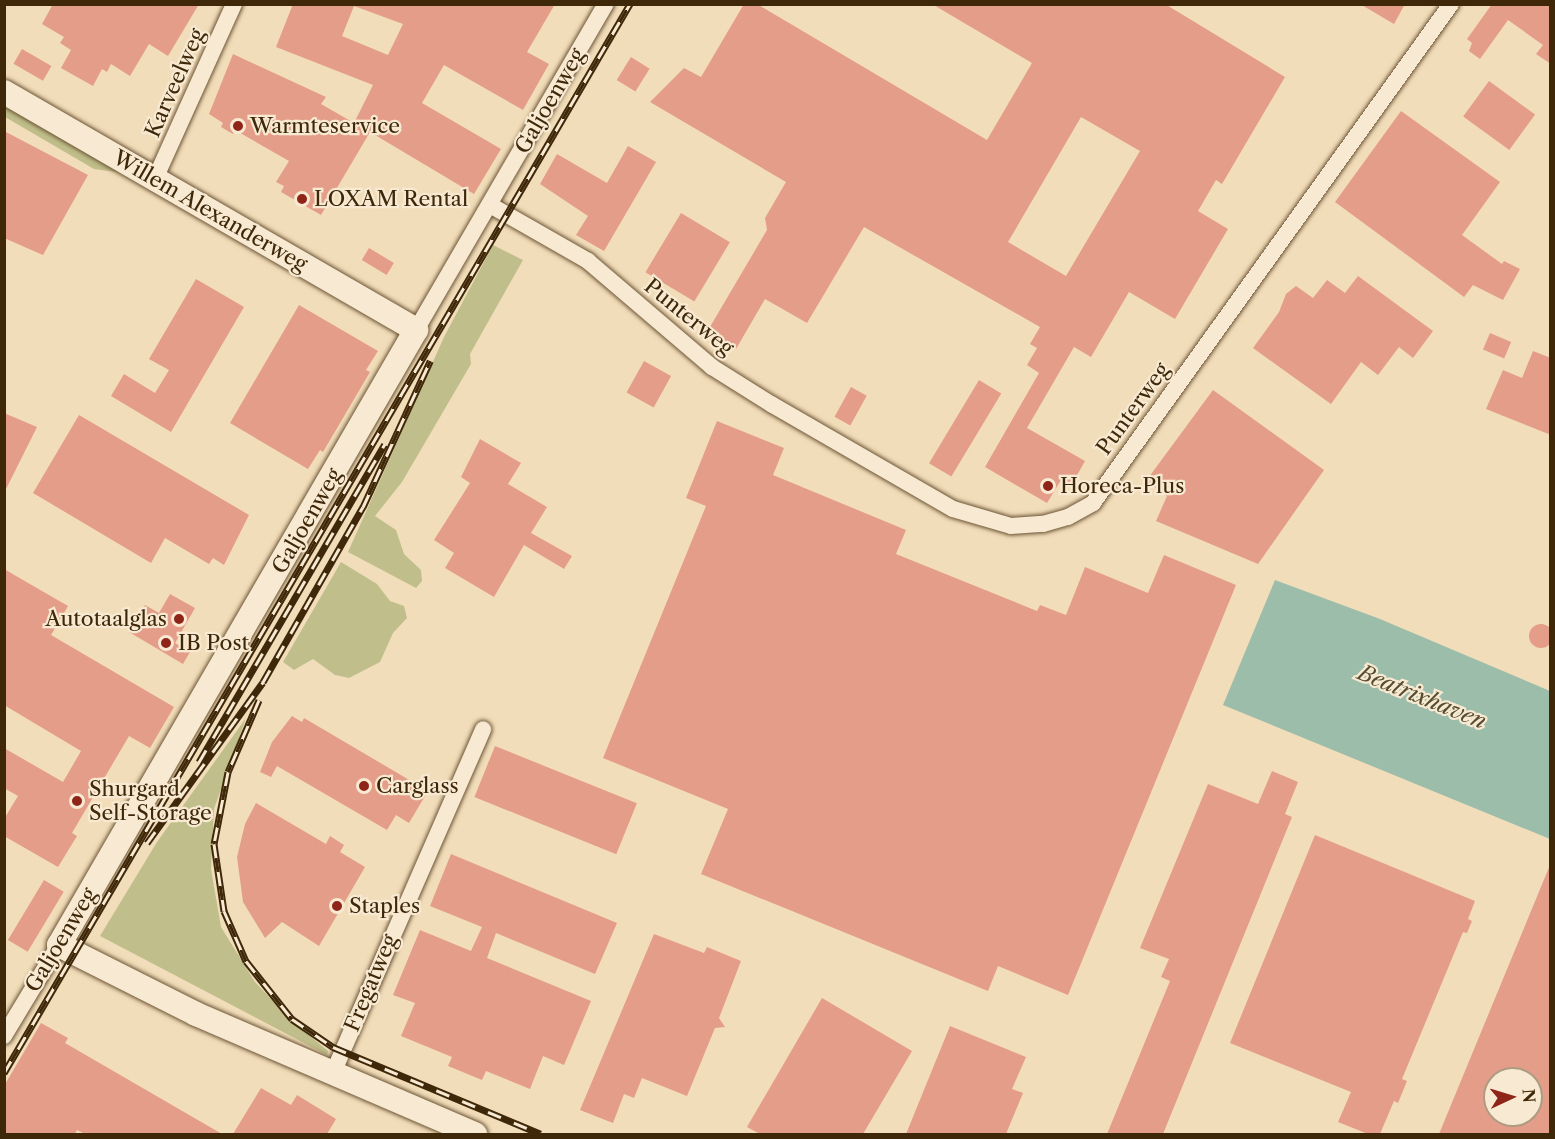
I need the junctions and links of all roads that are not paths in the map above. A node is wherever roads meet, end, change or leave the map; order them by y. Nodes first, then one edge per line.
1 (234, 4) edge
2 (606, 4) edge
3 (1451, 4) edge
4 (4, 92) edge
5 (155, 179) junction
6 (490, 205) junction
7 (416, 330) junction
8 (483, 729) dead end
9 (58, 945) junction
10 (4, 1036) edge
11 (333, 1073) junction
12 (475, 1134) edge

1 - 5 street, Karveelweg
2 - 6 street, Galjoenweg
3 - 6 street, Punterweg
4 - 5 street, Willem Alexanderweg
5 - 7 street, Willem Alexanderweg
6 - 7 street, Galjoenweg
7 - 9 street, Galjoenweg
8 - 11 street, Fregatweg
9 - 10 street, Galjoenweg
9 - 11 street
11 - 12 street

